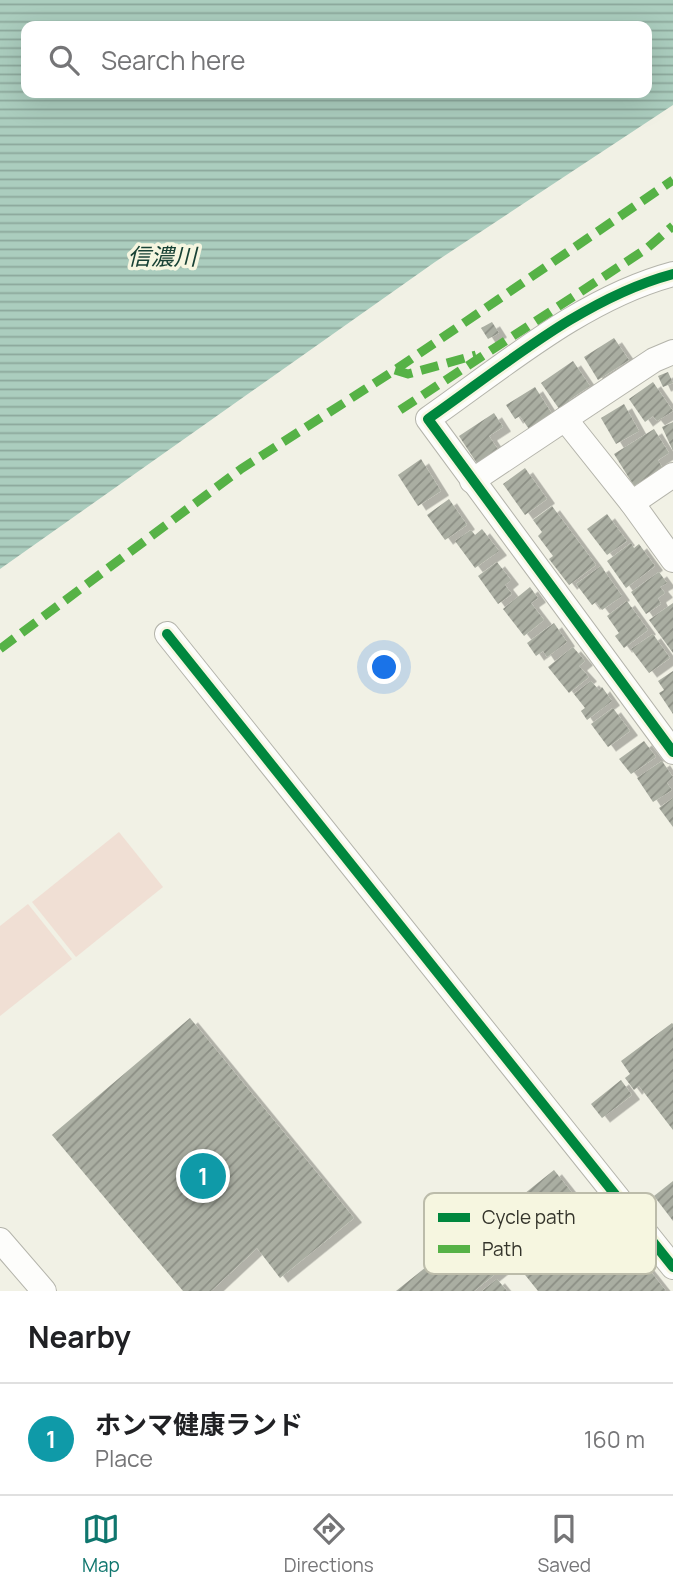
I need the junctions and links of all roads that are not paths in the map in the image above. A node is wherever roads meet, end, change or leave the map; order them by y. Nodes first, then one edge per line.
1 (673, 274) edge
2 (673, 352) edge
3 (565, 419) junction
4 (673, 475) edge
5 (472, 481) junction
6 (632, 503) junction
7 (673, 560) edge
8 (167, 634) dead end
9 (673, 752) edge
10 (614, 1193) edge
11 (0, 1240) edge
12 (656, 1246) edge
13 (673, 1267) edge
14 (44, 1291) edge

1 - 5 street
2 - 3 street
3 - 5 street
3 - 6 street
4 - 6 street
5 - 9 street
6 - 7 street
8 - 10 street
11 - 14 street
12 - 13 street

